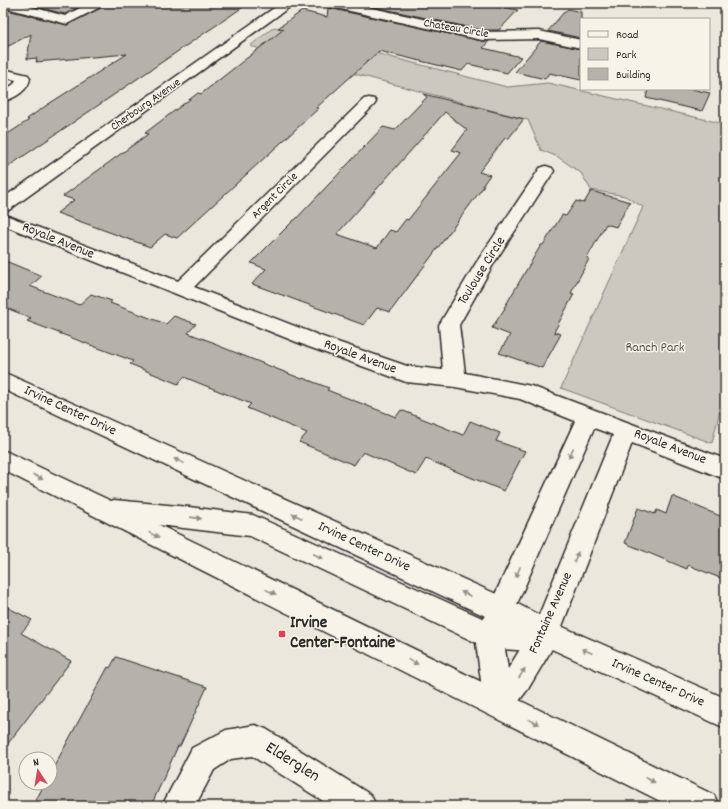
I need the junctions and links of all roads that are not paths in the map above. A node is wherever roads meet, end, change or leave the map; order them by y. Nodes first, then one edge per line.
1 (3, 3) edge
2 (98, 3) edge
3 (289, 3) edge
4 (332, 3) edge
5 (580, 44) edge
6 (3, 73) edge
7 (3, 96) edge
8 (369, 102) dead end
9 (546, 171) dead end
10 (3, 206) edge
11 (3, 219) edge
12 (181, 289) junction
13 (455, 379) junction
14 (3, 380) edge
15 (587, 418) junction
16 (626, 430) junction
17 (3, 459) edge
18 (725, 468) edge
19 (101, 509) junction
20 (502, 610) junction
21 (546, 633) junction
22 (489, 635) junction
23 (499, 704) junction
24 (725, 713) edge
25 (178, 806) edge
26 (360, 806) edge
27 (703, 806) edge

1 - 2 street
3 - 10 street, Cherbourg Avenue
4 - 5 street, Chateau Circle
6 - 7 street
8 - 12 street, Argent Circle
9 - 13 street, Toulouse Circle
11 - 12 street, Royale Avenue
12 - 13 street, Royale Avenue
13 - 15 street, Royale Avenue
20 -> 14 street, Irvine Center Drive
15 - 16 street, Royale Avenue
15 -> 20 street
16 - 18 street, Royale Avenue
21 -> 16 street, Fontaine Avenue
17 -> 19 street
19 -> 22 street
19 -> 23 street
20 - 21 street, Irvine Center Drive
20 - 22 street
21 - 22 street
23 -> 21 street, Fontaine Avenue
24 -> 21 street, Irvine Center Drive
22 - 23 street
23 -> 27 street
25 - 26 street, Elderglen

